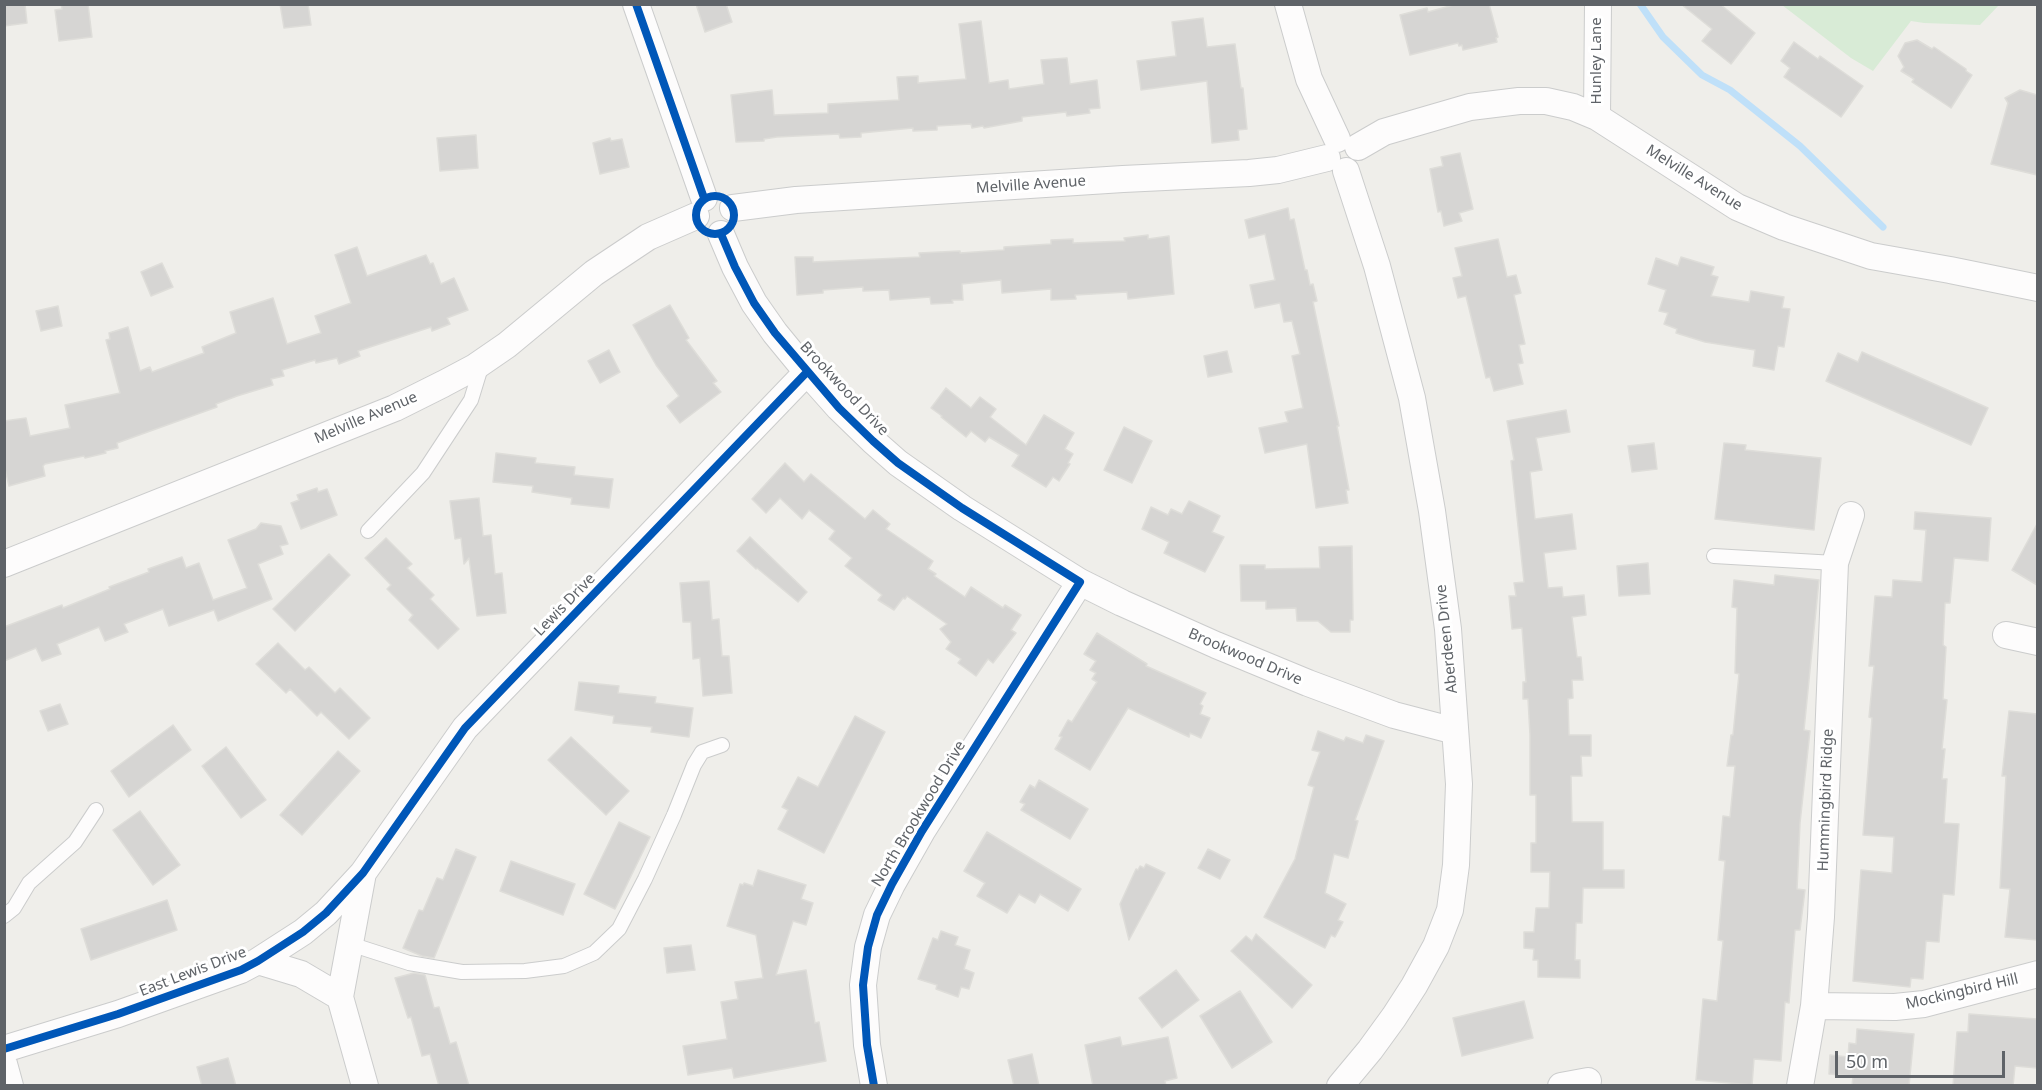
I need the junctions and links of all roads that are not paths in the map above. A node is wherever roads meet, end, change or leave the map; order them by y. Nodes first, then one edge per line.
1 (636, 4) edge
2 (1288, 4) edge
3 (1598, 4) edge
4 (1597, 117) junction
5 (1342, 154) junction
6 (700, 207) junction
7 (733, 208) junction
8 (720, 234) junction
9 (2037, 288) edge
10 (482, 362) junction
11 (807, 372) junction
12 (1851, 515) dead end
13 (368, 531) dead end
14 (1714, 556) dead end
15 (1835, 563) junction
16 (4, 564) edge
17 (1080, 582) junction
18 (2006, 635) dead end
19 (2037, 642) edge
20 (1455, 731) junction
21 (722, 745) dead end
22 (96, 810) dead end
23 (363, 873) junction
24 (4, 916) edge
25 (350, 945) junction
26 (258, 961) junction
27 (2037, 974) edge
28 (340, 998) junction
29 (1814, 1006) junction
30 (4, 1049) edge
31 (4, 1064) edge
32 (1588, 1081) dead end
33 (10, 1086) edge
34 (364, 1086) edge
35 (874, 1086) edge
36 (1340, 1086) edge
37 (1562, 1086) edge
38 (1800, 1086) edge

1 - 6 street
2 - 5 street, Aberdeen Drive
3 - 4 street, Hunley Lane
4 - 5 street, Melville Avenue
4 - 9 street, Melville Avenue
5 - 7 street, Melville Avenue
5 - 20 street, Aberdeen Drive
6 - 7 street
6 - 8 street
6 - 10 street, Melville Avenue
7 - 8 street
8 - 11 street, Brookwood Drive
10 - 13 lane
10 - 16 street, Melville Avenue
11 - 17 street, Brookwood Drive
11 - 23 street, Lewis Drive
12 - 15 street, Hummingbird Ridge
14 - 15 lane
15 - 29 street, Hummingbird Ridge
17 - 20 street, Brookwood Drive
17 - 35 street, North Brookwood Drive
18 - 19 street
20 - 36 street, Aberdeen Drive
21 - 25 lane
22 - 24 lane
23 - 25 street
23 - 26 street, East Lewis Drive
25 - 28 street
26 - 28 street
26 - 30 street, East Lewis Drive
27 - 29 street, Mockingbird Hill
28 - 34 street
29 - 38 street, Hummingbird Ridge
31 - 33 street
32 - 37 street

